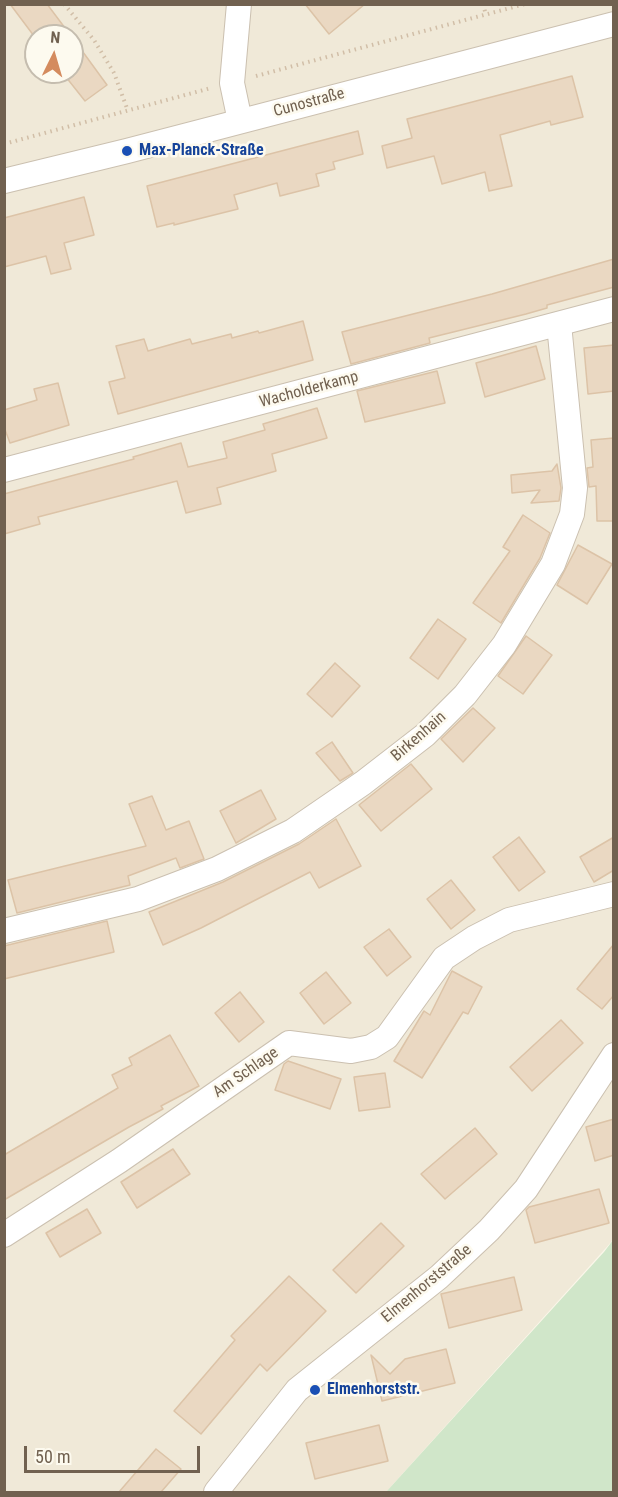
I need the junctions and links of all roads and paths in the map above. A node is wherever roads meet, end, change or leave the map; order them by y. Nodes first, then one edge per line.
1 (64, 4) edge
2 (239, 4) edge
3 (483, 4) edge
4 (525, 4) edge
5 (486, 15) junction
6 (614, 24) edge
7 (232, 83) junction
8 (128, 111) junction
9 (240, 121) junction
10 (4, 144) edge
11 (4, 181) edge
12 (614, 309) edge
13 (559, 324) junction
14 (4, 470) edge
15 (614, 894) edge
16 (4, 931) edge
17 (614, 1055) edge
18 (4, 1235) edge
19 (216, 1492) edge

1 - 8 path
2 - 7 street
3 - 5 path
4 - 5 path
5 - 7 path
6 - 9 street, Cunostraße
7 - 8 path
7 - 9 street
8 - 10 path
9 - 11 street, Cunostraße
12 - 13 street, Wacholderkamp
13 - 14 street, Wacholderkamp
13 - 16 street, Birkenhain
15 - 18 street, Am Schlage
17 - 19 street, Elmenhorststraße

